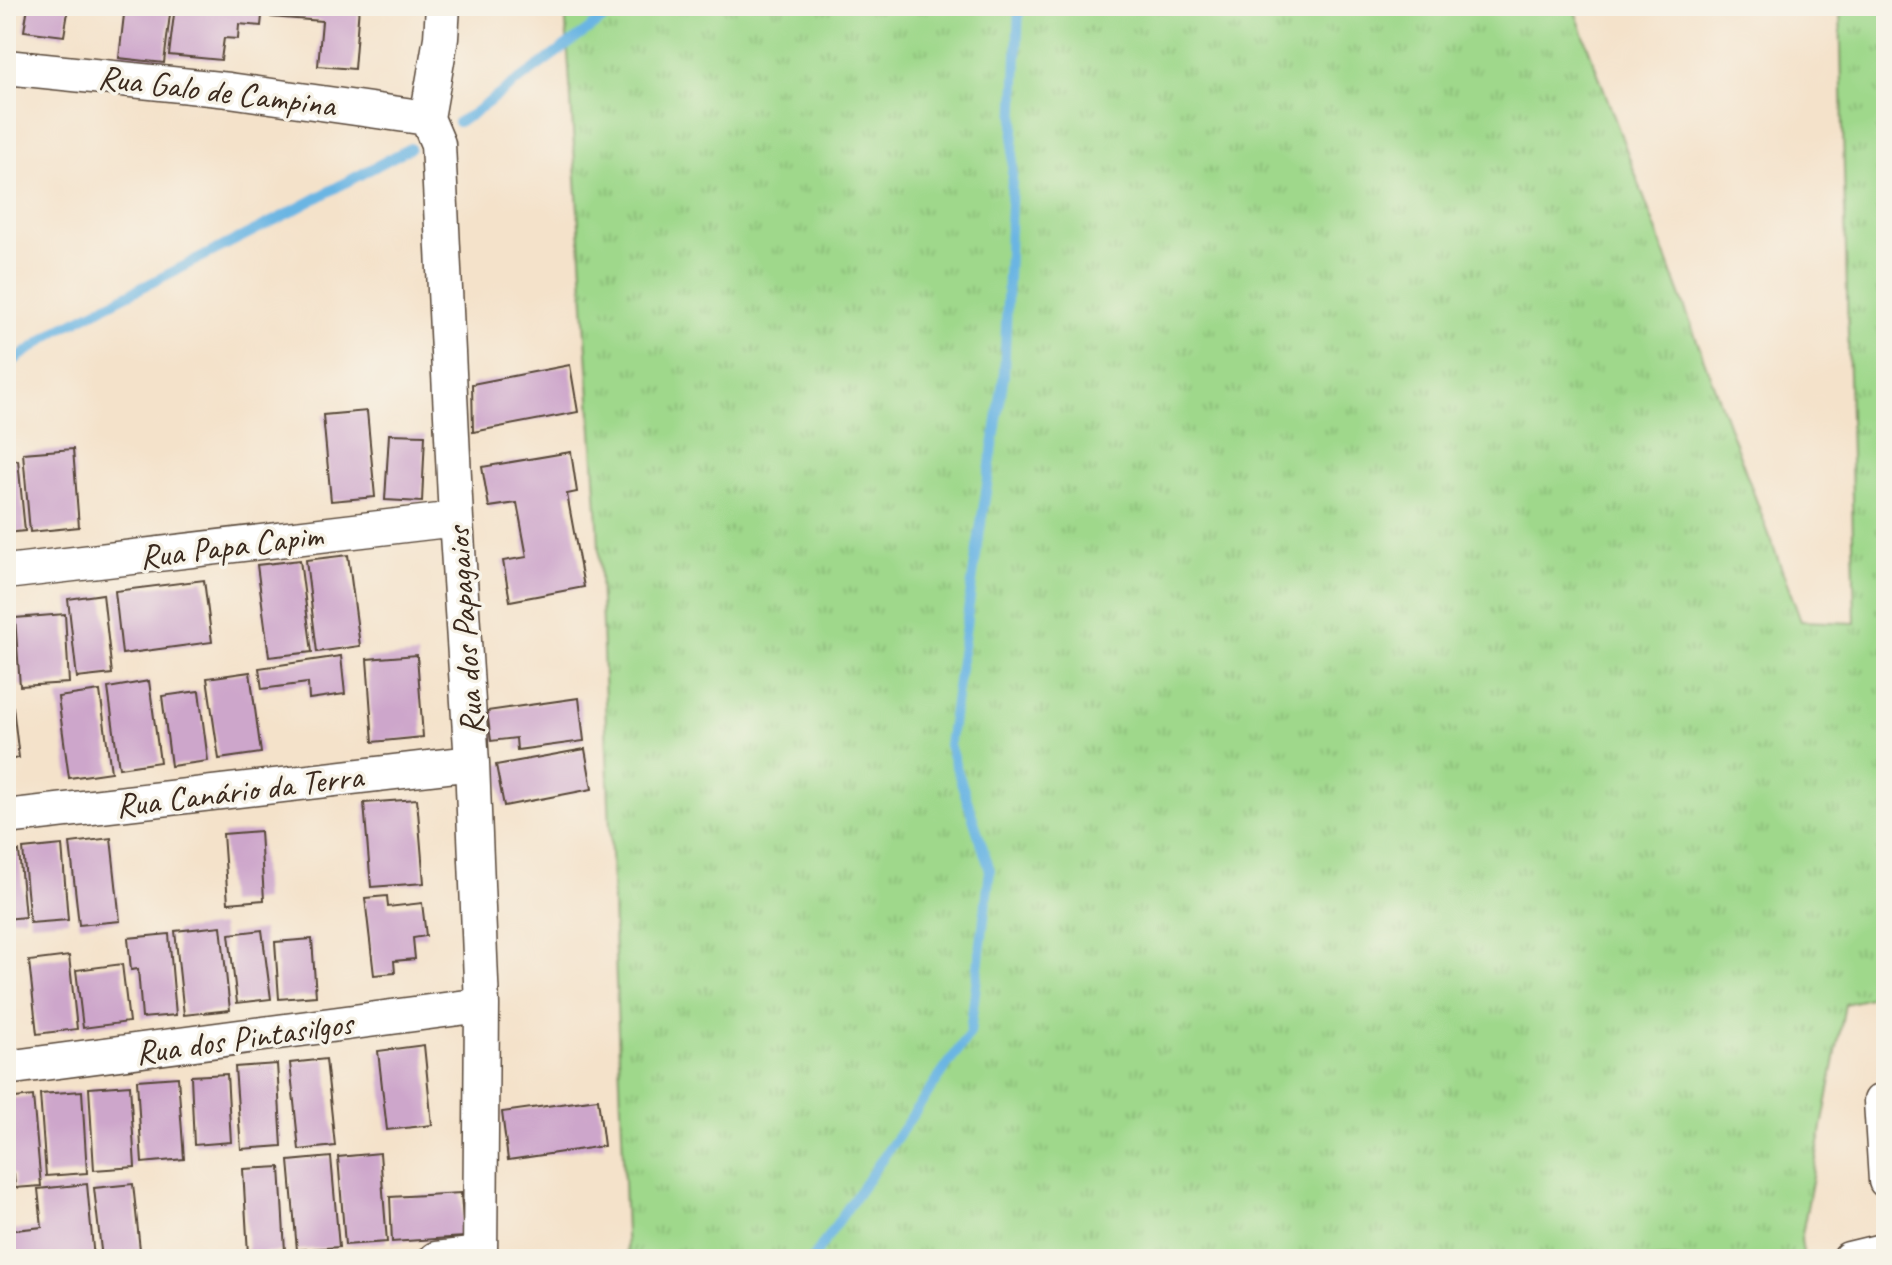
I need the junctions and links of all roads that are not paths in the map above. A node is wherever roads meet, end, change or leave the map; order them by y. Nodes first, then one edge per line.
1 (443, 6) edge
2 (6, 67) edge
3 (427, 118) junction
4 (456, 519) junction
5 (6, 572) edge
6 (472, 763) junction
7 (6, 817) edge
8 (482, 1005) junction
9 (6, 1068) edge
10 (1881, 1101) dead end
11 (1886, 1181) edge
12 (1886, 1250) edge
13 (480, 1256) edge
14 (436, 1259) edge
15 (1849, 1259) edge

1 - 3 street, Rua dos Papagaios
2 - 3 street, Rua Galo de Campina
3 - 4 street, Rua dos Papagaios
4 - 5 street, Rua Papa Capim
4 - 6 street, Rua dos Papagaios
6 - 7 street, Rua Canário da Terra
6 - 8 street, Rua dos Papagaios
8 - 9 street, Rua dos Pintasilgos
8 - 13 street, Rua dos Papagaios
10 - 11 street
12 - 15 street
13 - 14 street

